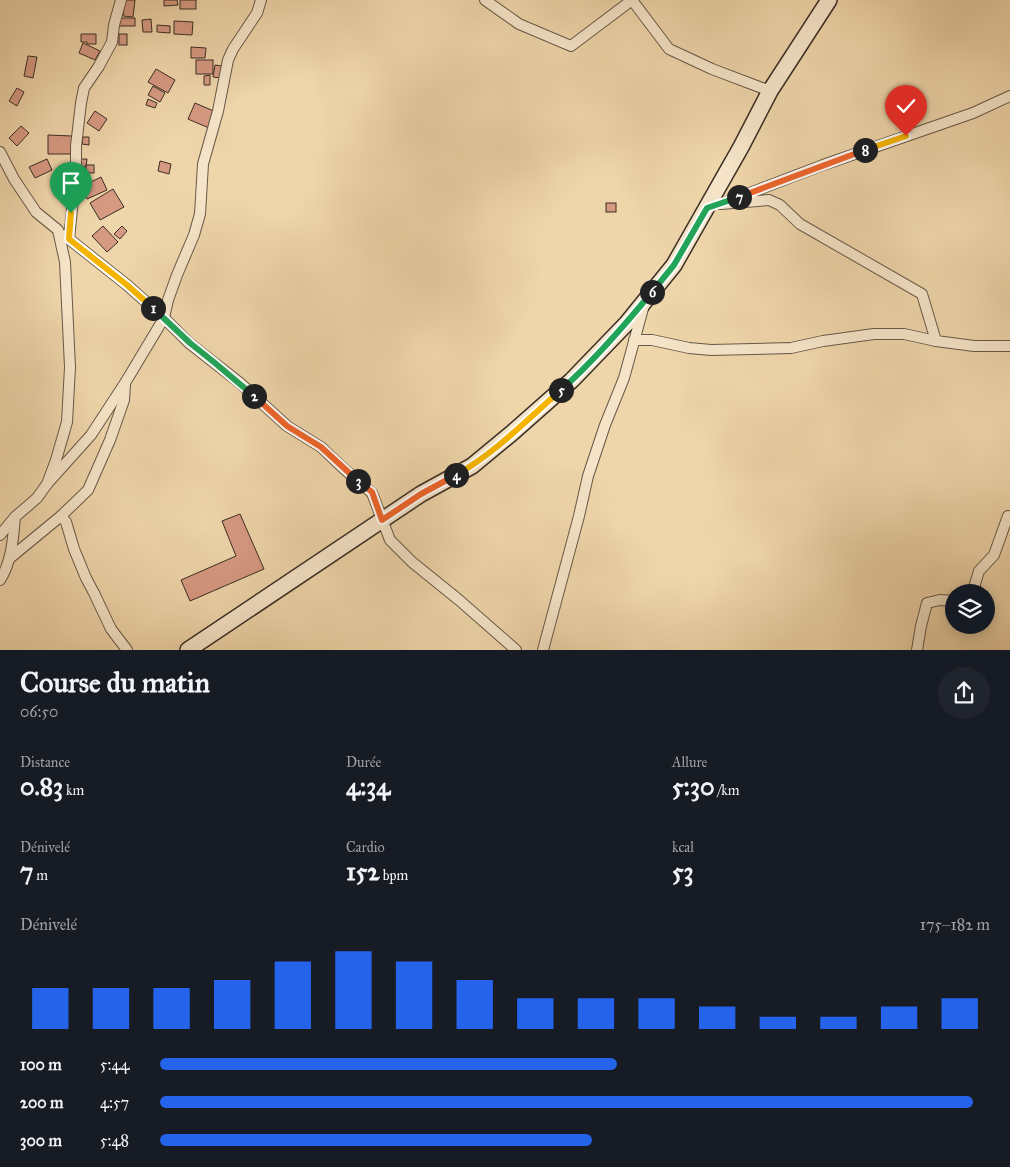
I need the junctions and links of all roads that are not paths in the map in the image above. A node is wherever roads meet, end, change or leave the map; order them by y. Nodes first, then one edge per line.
1 (121, 0) edge
2 (261, 0) edge
3 (485, 0) edge
4 (632, 0) edge
5 (829, 0) edge
6 (770, 91) junction
7 (1010, 96) edge
8 (0, 152) edge
9 (714, 206) junction
10 (58, 230) junction
11 (69, 239) junction
12 (646, 300) junction
13 (164, 318) junction
14 (634, 340) junction
15 (936, 341) junction
16 (1010, 346) edge
17 (125, 384) junction
18 (47, 484) junction
19 (61, 516) junction
20 (1008, 516) dead end
21 (15, 517) junction
22 (382, 520) junction
23 (0, 535) edge
24 (10, 558) junction
25 (0, 580) edge
26 (975, 584) edge
27 (945, 600) edge
28 (127, 650) edge
29 (188, 650) edge
30 (516, 650) edge
31 (543, 650) edge
32 (917, 650) edge

1 - 11 street
2 - 13 street
3 - 4 street
4 - 6 street
5 - 6 street
6 - 9 street
7 - 9 street
8 - 10 street
9 - 12 street
9 - 15 street
10 - 11 street
10 - 18 street
11 - 13 street
12 - 14 street
12 - 22 street
13 - 17 street
13 - 22 street
14 - 15 street
14 - 31 street
15 - 16 street
17 - 18 street
17 - 19 street
18 - 21 street
19 - 24 street
19 - 28 street
20 - 26 street
21 - 23 street
21 - 24 street
22 - 29 street
22 - 30 street
24 - 25 street
27 - 32 street

